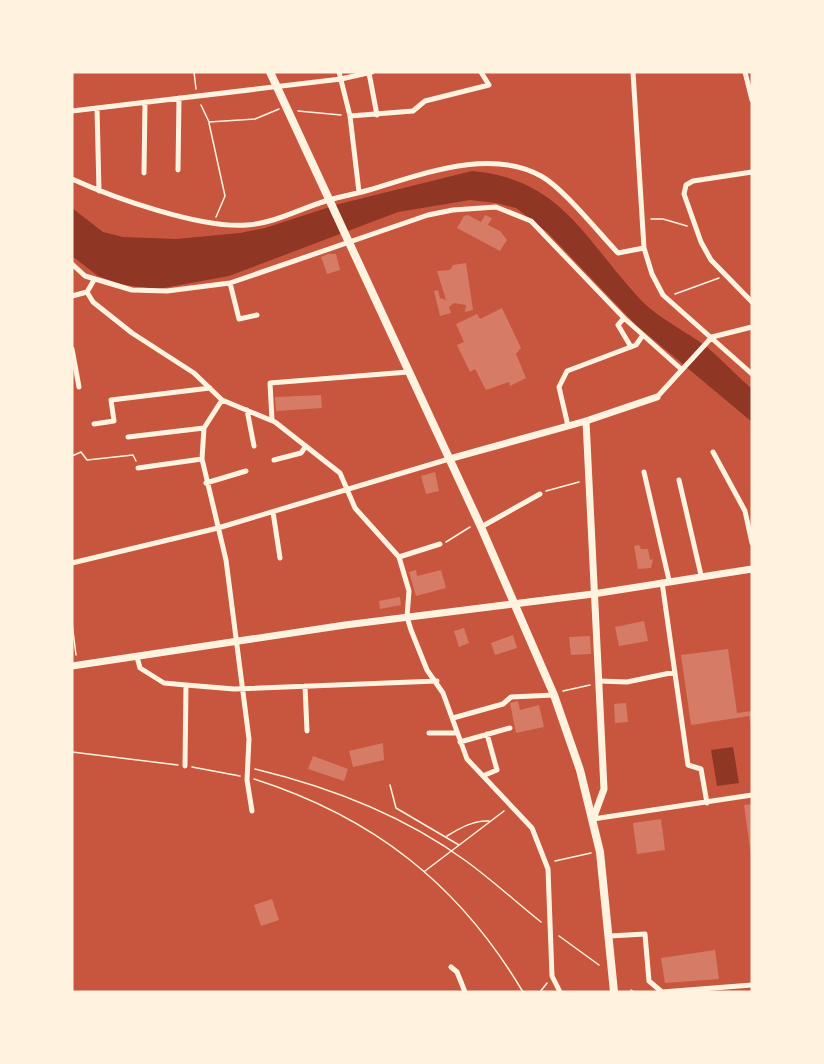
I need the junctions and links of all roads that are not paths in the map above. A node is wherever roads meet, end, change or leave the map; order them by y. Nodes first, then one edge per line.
1 (270, 72) edge
2 (339, 72) edge
3 (370, 72) edge
4 (482, 72) edge
5 (633, 72) edge
6 (745, 72) edge
7 (341, 79) junction
8 (277, 85) junction
9 (178, 98) junction
10 (752, 100) edge
11 (145, 102) junction
12 (97, 108) junction
13 (72, 111) edge
14 (377, 115) junction
15 (350, 116) junction
16 (178, 170) dead end
17 (752, 172) edge
18 (144, 173) dead end
19 (72, 179) edge
20 (99, 191) junction
21 (359, 192) junction
22 (329, 200) junction
23 (348, 242) junction
24 (644, 248) junction
25 (72, 264) edge
26 (94, 280) junction
27 (230, 283) junction
28 (87, 292) junction
29 (72, 296) edge
30 (752, 302) edge
31 (257, 315) dead end
32 (624, 318) junction
33 (752, 327) edge
34 (643, 335) junction
35 (712, 337) junction
36 (631, 347) junction
37 (72, 349) edge
38 (682, 368) junction
39 (408, 372) junction
40 (752, 375) edge
41 (79, 387) dead end
42 (210, 388) junction
43 (657, 398) joint
44 (222, 400) junction
45 (248, 410) junction
46 (272, 420) junction
47 (586, 421) junction
48 (94, 424) dead end
49 (568, 426) junction
50 (204, 428) junction
51 (128, 437) dead end
52 (254, 446) dead end
53 (306, 446) junction
54 (713, 452) dead end
55 (202, 459) junction
56 (449, 459) junction
57 (274, 460) dead end
58 (138, 468) road end
59 (246, 471) dead end
60 (644, 472) dead end
61 (679, 480) dead end
62 (206, 483) junction
63 (348, 490) junction
64 (540, 494) road end
65 (273, 512) junction
66 (480, 524) junction
67 (218, 528) junction
68 (752, 543) edge
69 (440, 544) road end
70 (399, 557) junction
71 (280, 558) dead end
72 (72, 563) edge
73 (752, 569) edge
74 (701, 575) junction
75 (666, 581) junction
76 (593, 594) junction
77 (513, 603) junction
78 (407, 617) junction
79 (237, 642) junction
80 (136, 657) junction
81 (75, 666) edge
82 (675, 672) junction
83 (437, 681) junction
84 (599, 682) junction
85 (186, 685) junction
86 (305, 686) junction
87 (243, 687) junction
88 (554, 695) junction
89 (453, 718) junction
90 (510, 728) dead end
91 (306, 731) dead end
92 (429, 733) dead end
93 (457, 733) junction
94 (487, 734) junction
95 (460, 742) junction
96 (185, 766) road end
97 (485, 775) junction
98 (752, 795) edge
99 (707, 803) junction
100 (252, 811) dead end
101 (593, 819) junction
102 (610, 936) junction
103 (451, 967) dead end
104 (752, 985) edge
105 (465, 992) edge
106 (560, 992) edge
107 (614, 992) edge

1 - 8 main road
2 - 7 street
3 - 7 street
3 - 14 street
4 - 14 street
5 - 24 street
6 - 10 street
7 - 8 street
7 - 15 street
8 - 9 street
8 - 22 main road
9 - 11 street
9 - 16 street
11 - 12 street
11 - 18 street
12 - 13 street
12 - 20 street
14 - 15 street
15 - 21 street
17 - 30 street
19 - 20 street
20 - 22 street
21 - 22 street
21 - 24 street
22 - 23 main road
23 - 27 street
23 - 32 street
23 - 39 main road
24 - 35 street
25 - 26 street
26 - 27 street
26 - 28 street
27 - 31 street
28 - 29 street
28 - 42 street
32 - 34 street
32 - 36 street
33 - 35 street
34 - 36 street
34 - 38 street
35 - 38 street
35 - 40 street
36 - 49 street
37 - 41 street
38 - 43 street
39 - 46 street
39 - 56 main road
42 - 44 street
42 - 48 street
43 - 47 street
44 - 45 street
44 - 50 street
45 - 46 street
45 - 52 street
46 - 53 street
47 - 49 street
47 - 76 street
49 - 56 street
50 - 51 street
50 - 55 street
53 - 57 street
53 - 63 street
54 - 68 street
55 - 58 street
55 - 62 street
56 - 63 street
56 - 66 main road
59 - 62 street
60 - 75 street
61 - 74 street
62 - 67 street
63 - 65 street
63 - 70 street
64 - 66 street
65 - 67 street
65 - 71 street
66 - 77 main road
67 - 72 street
67 - 79 street
69 - 70 street
70 - 78 street
73 - 74 street
74 - 75 street
75 - 76 street
75 - 82 street
76 - 77 street
76 - 84 street
77 - 78 street
77 - 88 main road
78 - 79 street
78 - 83 street
79 - 80 street
79 - 87 street
80 - 81 street
80 - 85 street
82 - 84 street
82 - 99 street
83 - 86 street
83 - 89 street
84 - 101 street
85 - 87 street
85 - 96 street
86 - 87 street
86 - 91 street
87 - 100 street
88 - 89 street
88 - 101 main road
89 - 93 street
90 - 94 street
92 - 93 street
93 - 95 street
94 - 95 street
94 - 97 street
95 - 97 street
97 - 106 street
98 - 99 street
99 - 101 street
101 - 102 main road
102 - 104 street
102 - 107 main road
103 - 105 street

